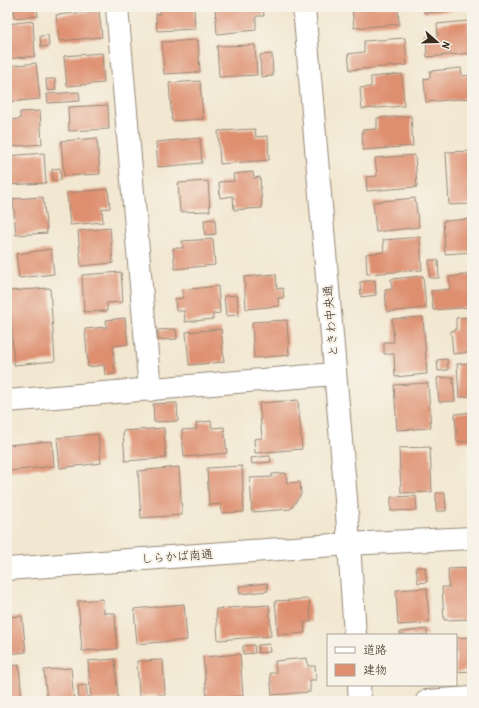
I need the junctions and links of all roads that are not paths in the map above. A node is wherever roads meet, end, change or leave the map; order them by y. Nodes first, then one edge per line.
1 (117, 7) edge
2 (304, 7) edge
3 (334, 374) junction
4 (150, 390) junction
5 (7, 401) edge
6 (472, 538) edge
7 (348, 544) junction
8 (7, 569) edge
9 (355, 634) edge
10 (359, 686) edge
11 (472, 698) edge
12 (360, 701) edge
13 (427, 701) edge

1 - 4 street
2 - 3 street, ときわ中央通
3 - 4 street
3 - 7 street, ときわ中央通
4 - 5 street
6 - 7 street, しらかば南通
7 - 8 street, しらかば南通
7 - 9 street, ときわ中央通
10 - 12 street
11 - 13 street

